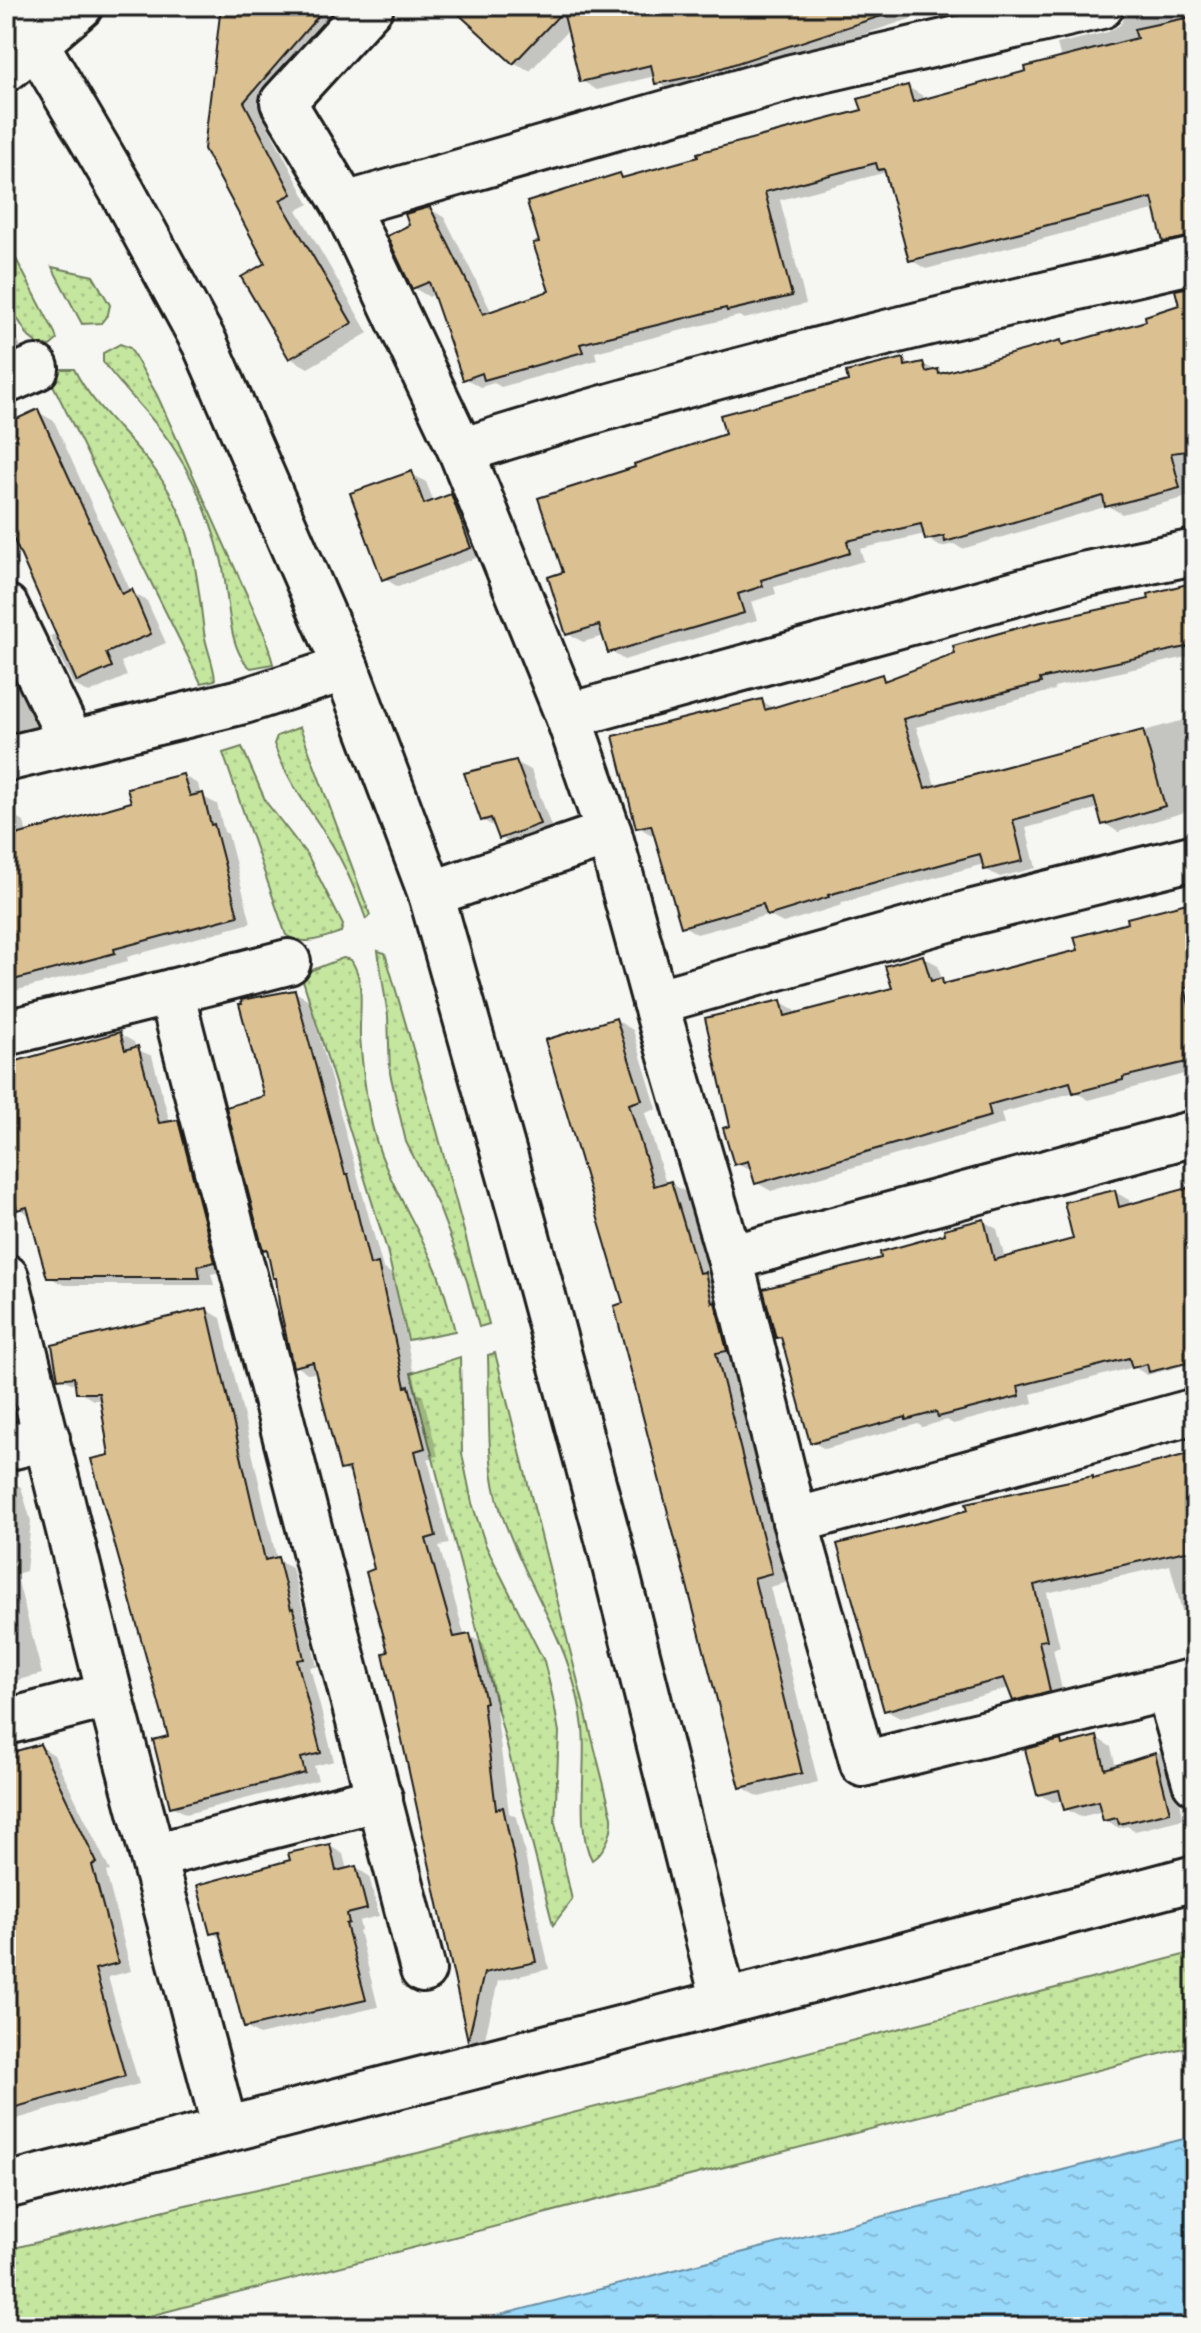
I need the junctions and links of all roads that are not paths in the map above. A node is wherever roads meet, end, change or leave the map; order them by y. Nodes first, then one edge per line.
1 (14, 6) edge
2 (80, 6) edge
3 (371, 6) edge
4 (1101, 6) edge
5 (22, 56) edge
6 (345, 205) junction
7 (1195, 260) edge
8 (461, 451) junction
9 (1195, 552) edge
10 (6, 607) edge
11 (346, 668) junction
12 (568, 716) junction
13 (71, 741) junction
14 (6, 759) edge
15 (609, 833) junction
16 (1195, 857) edge
17 (431, 894) junction
18 (288, 962) dead end
19 (171, 992) junction
20 (655, 1002) junction
21 (6, 1033) edge
22 (1195, 1133) edge
23 (730, 1258) junction
24 (6, 1277) edge
25 (1195, 1411) edge
26 (26, 1443) edge
27 (795, 1521) junction
28 (1182, 1684) edge
29 (110, 1695) junction
30 (6, 1722) edge
31 (1195, 1782) edge
32 (380, 1798) junction
33 (154, 1856) junction
34 (1195, 1878) edge
35 (423, 1970) dead end
36 (724, 2002) junction
37 (225, 2129) junction
38 (6, 2186) edge

1 - 5 street
2 - 5 street
3 - 6 street
4 - 6 street
5 - 11 street
6 - 8 street
7 - 8 street
8 - 12 street
9 - 12 street
10 - 13 street
11 - 13 street
11 - 17 street
12 - 15 street
13 - 14 street
15 - 17 street
15 - 20 street
16 - 20 street
17 - 36 street
18 - 19 street
19 - 21 street
19 - 32 street
20 - 23 street
22 - 23 street
23 - 27 street
24 - 26 street
25 - 27 street
26 - 29 street
27 - 28 street
28 - 31 street
29 - 30 street
29 - 33 street
32 - 33 street
32 - 35 street
33 - 37 street
34 - 36 street
36 - 37 street
37 - 38 street

